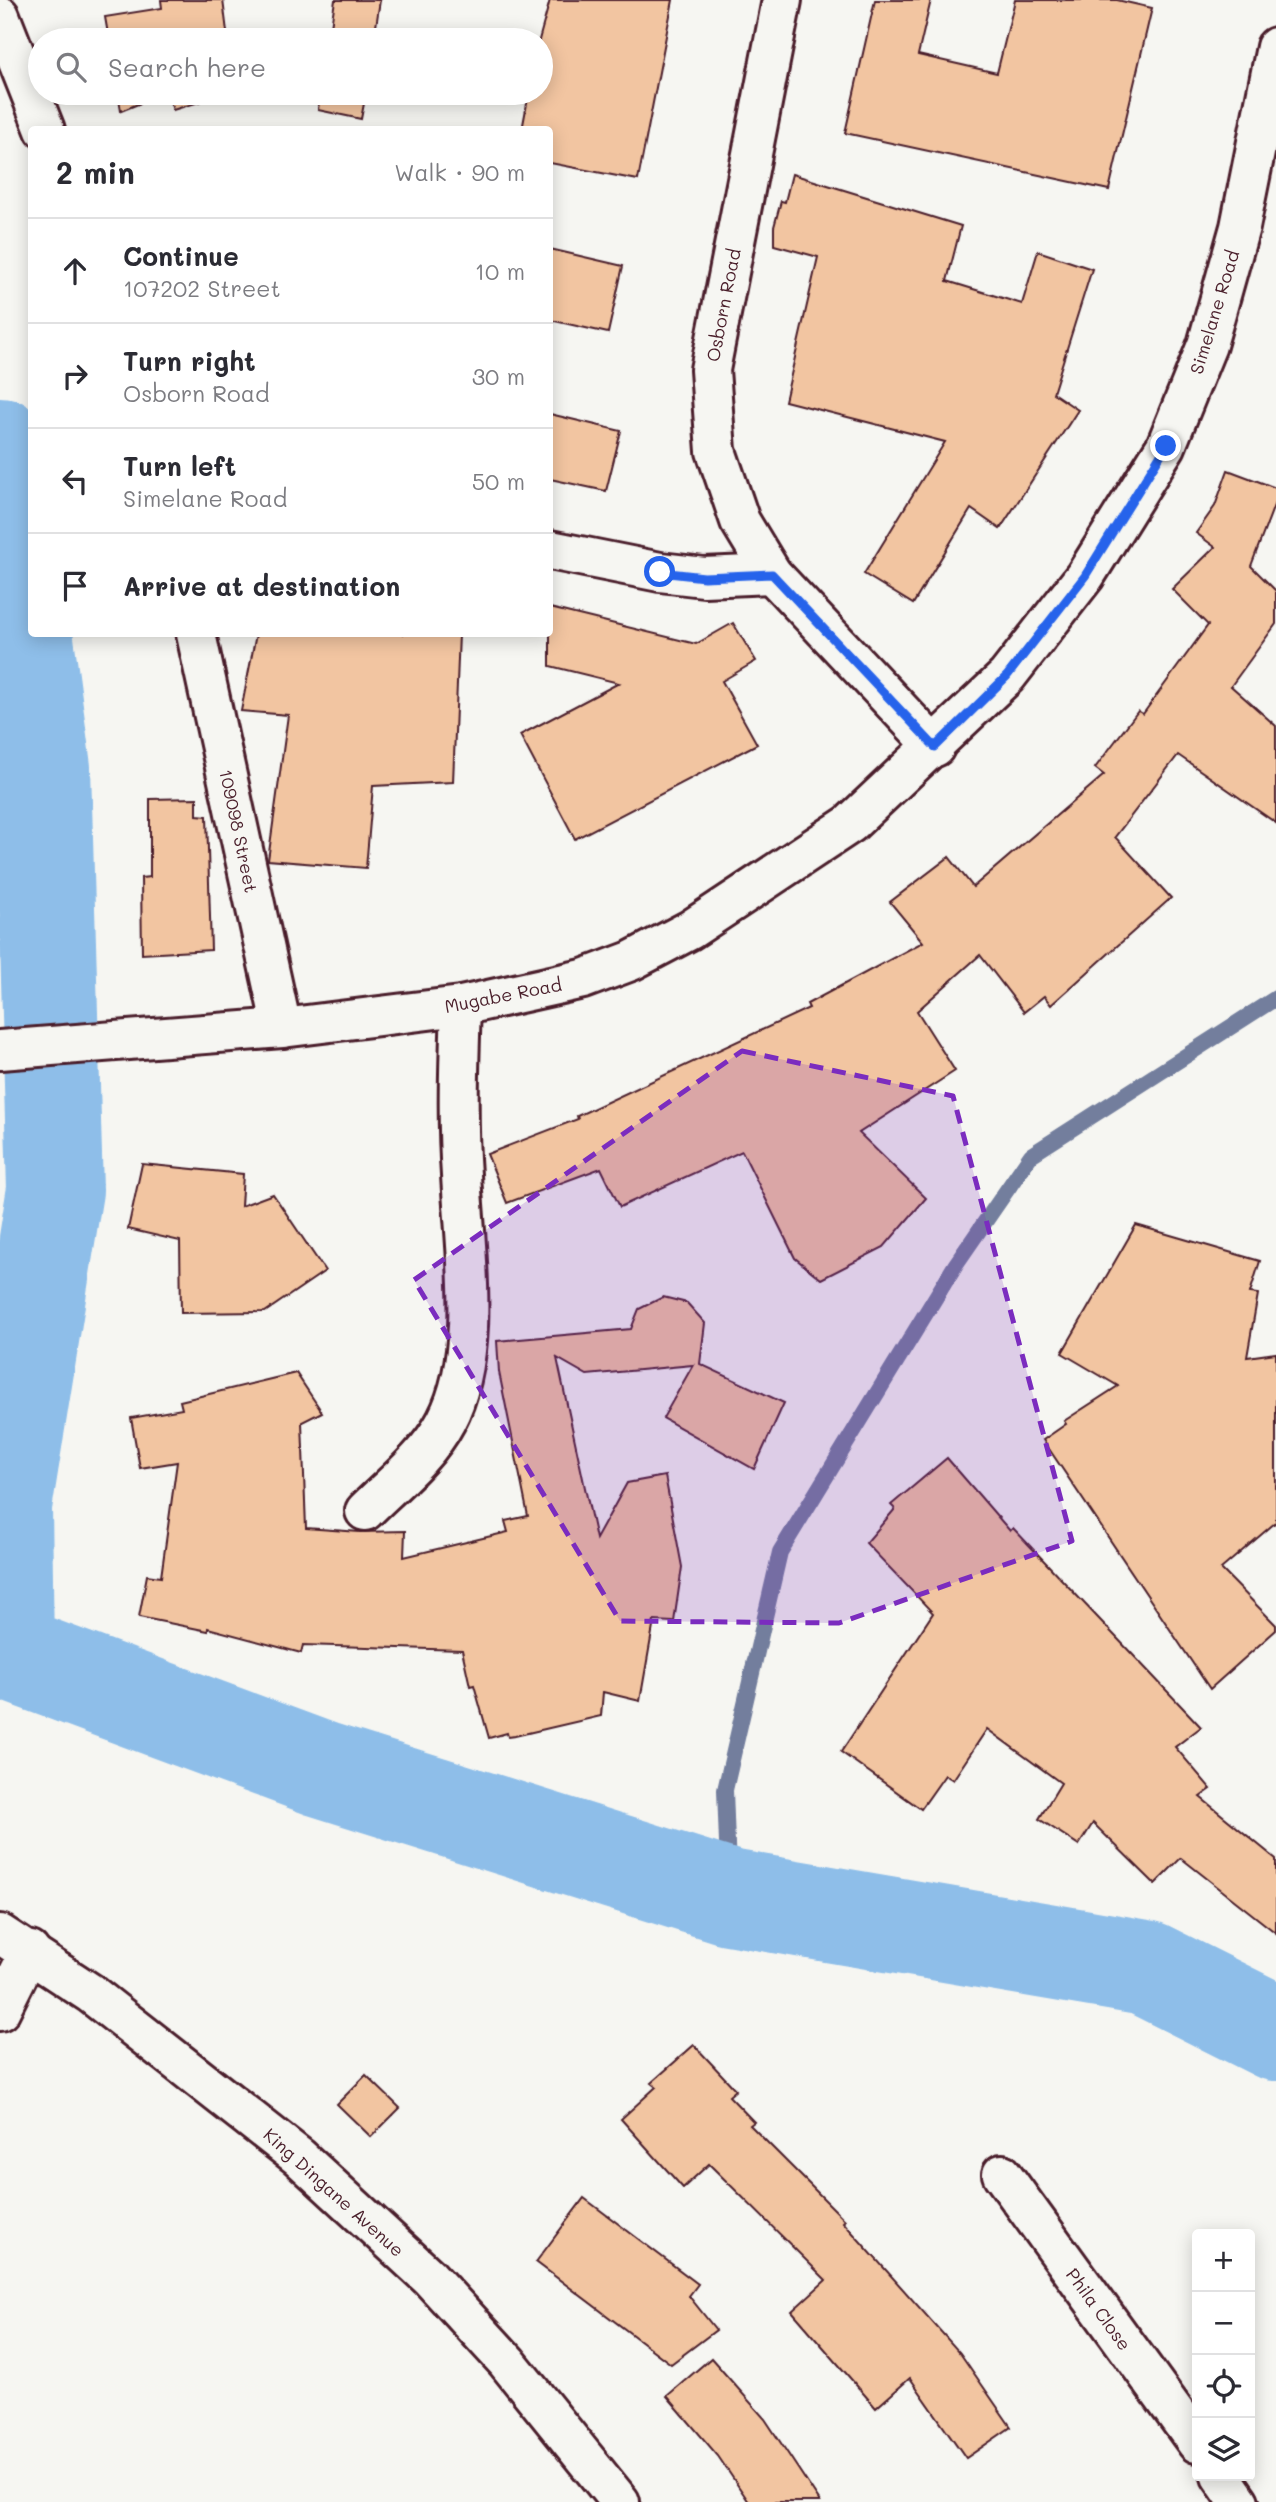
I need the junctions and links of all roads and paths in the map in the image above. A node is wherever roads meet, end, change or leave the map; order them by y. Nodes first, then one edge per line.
1 (782, 0) edge
2 (0, 16) edge
3 (1276, 47) edge
4 (28, 87) edge
5 (1272, 92) edge
6 (35, 105) edge
7 (43, 126) edge
8 (553, 551) edge
9 (772, 574) junction
10 (197, 637) edge
11 (935, 747) junction
12 (461, 1006) junction
13 (282, 1028) junction
14 (0, 1050) edge
15 (365, 1511) dead end
16 (15, 1943) edge
17 (0, 2011) edge
18 (1002, 2174) dead end
19 (1192, 2436) edge
20 (1225, 2481) edge
21 (620, 2502) edge
22 (1240, 2502) edge

1 - 9 street, Osborn Road
2 - 4 street
3 - 5 street, Simelane Road
5 - 11 street, Simelane Road
6 - 7 street
8 - 9 street
9 - 11 street, Osborn Road
10 - 13 street, 109098 Street
11 - 12 street, Mugabe Road
12 - 13 street, Mugabe Road
12 - 15 street
13 - 14 street, Mugabe Road
16 - 17 street
16 - 21 street, King Dingane Avenue
18 - 19 street, Phila Close
20 - 22 street

